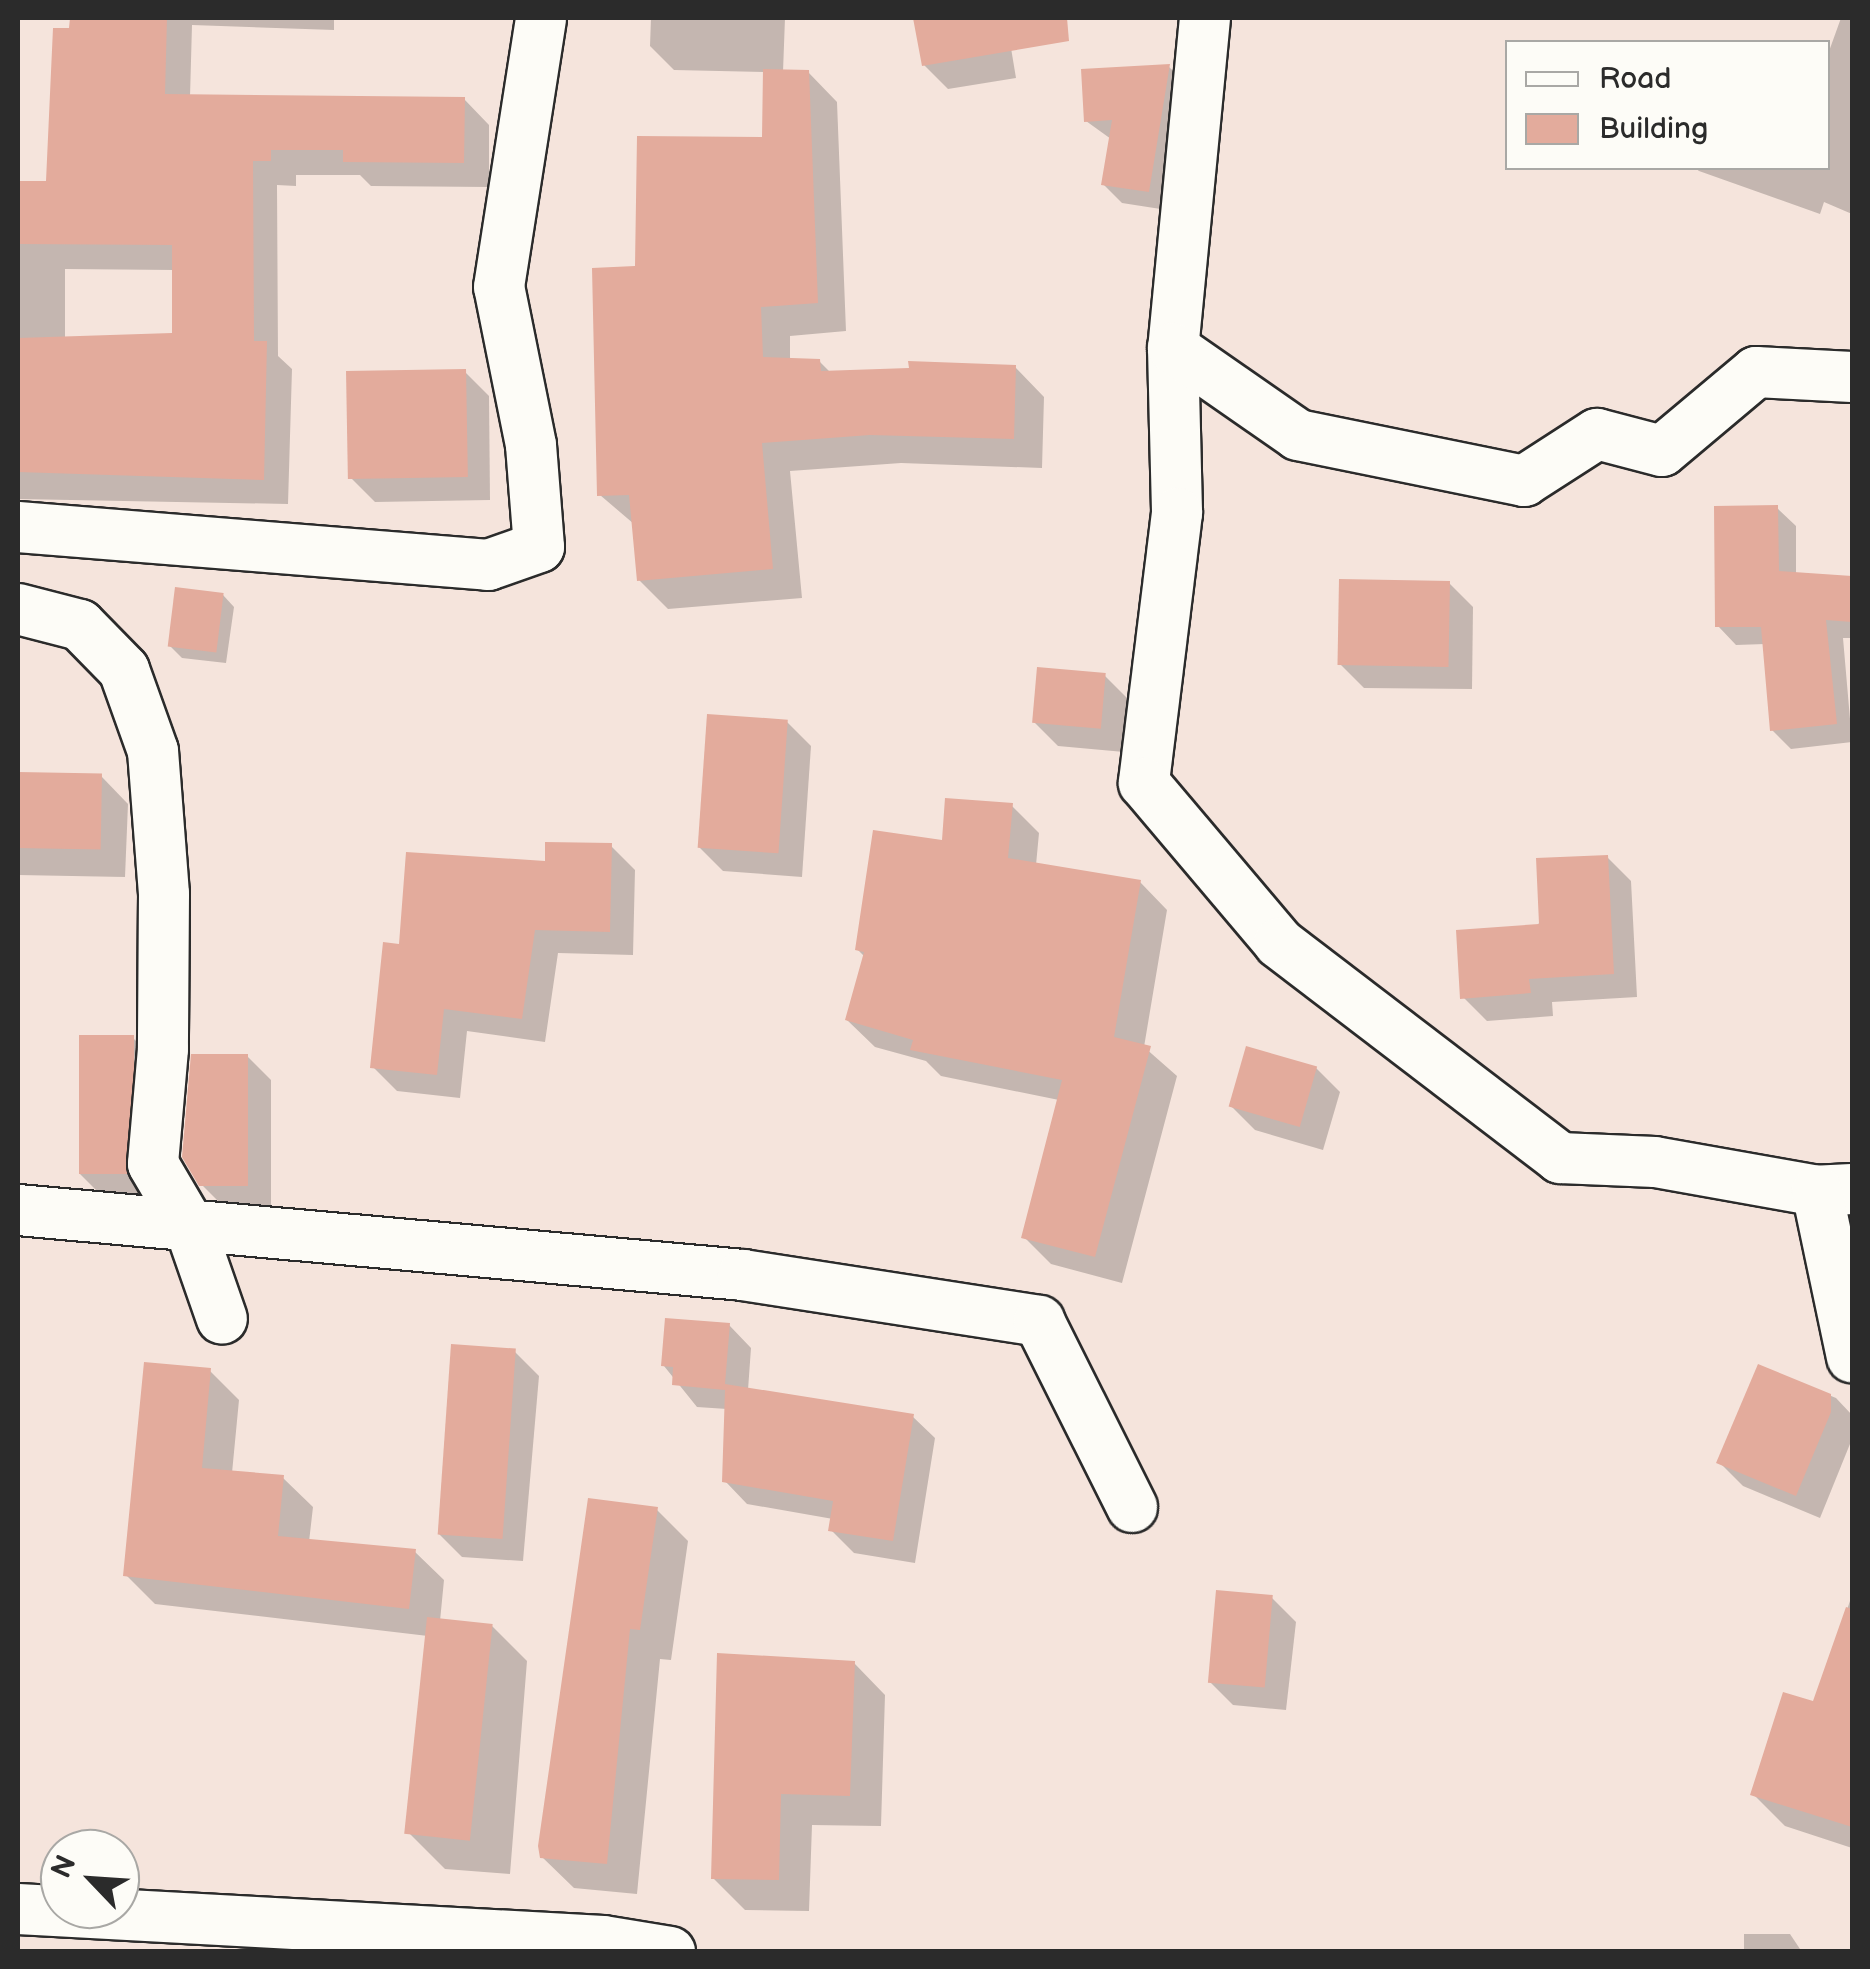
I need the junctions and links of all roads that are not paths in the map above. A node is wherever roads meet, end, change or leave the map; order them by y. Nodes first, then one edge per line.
1 (540, 18) edge
2 (1205, 18) edge
3 (1173, 348) junction
4 (1852, 376) edge
5 (18, 526) edge
6 (18, 609) edge
7 (1835, 1190) edge
8 (18, 1210) edge
9 (190, 1227) junction
10 (222, 1319) dead end
11 (1852, 1357) edge
12 (1132, 1508) dead end
13 (18, 1908) edge
14 (670, 1952) edge

1 - 5 street
2 - 3 street
3 - 4 street
3 - 7 street
6 - 9 street
7 - 11 street
8 - 9 street
9 - 10 street
9 - 12 street
13 - 14 street

